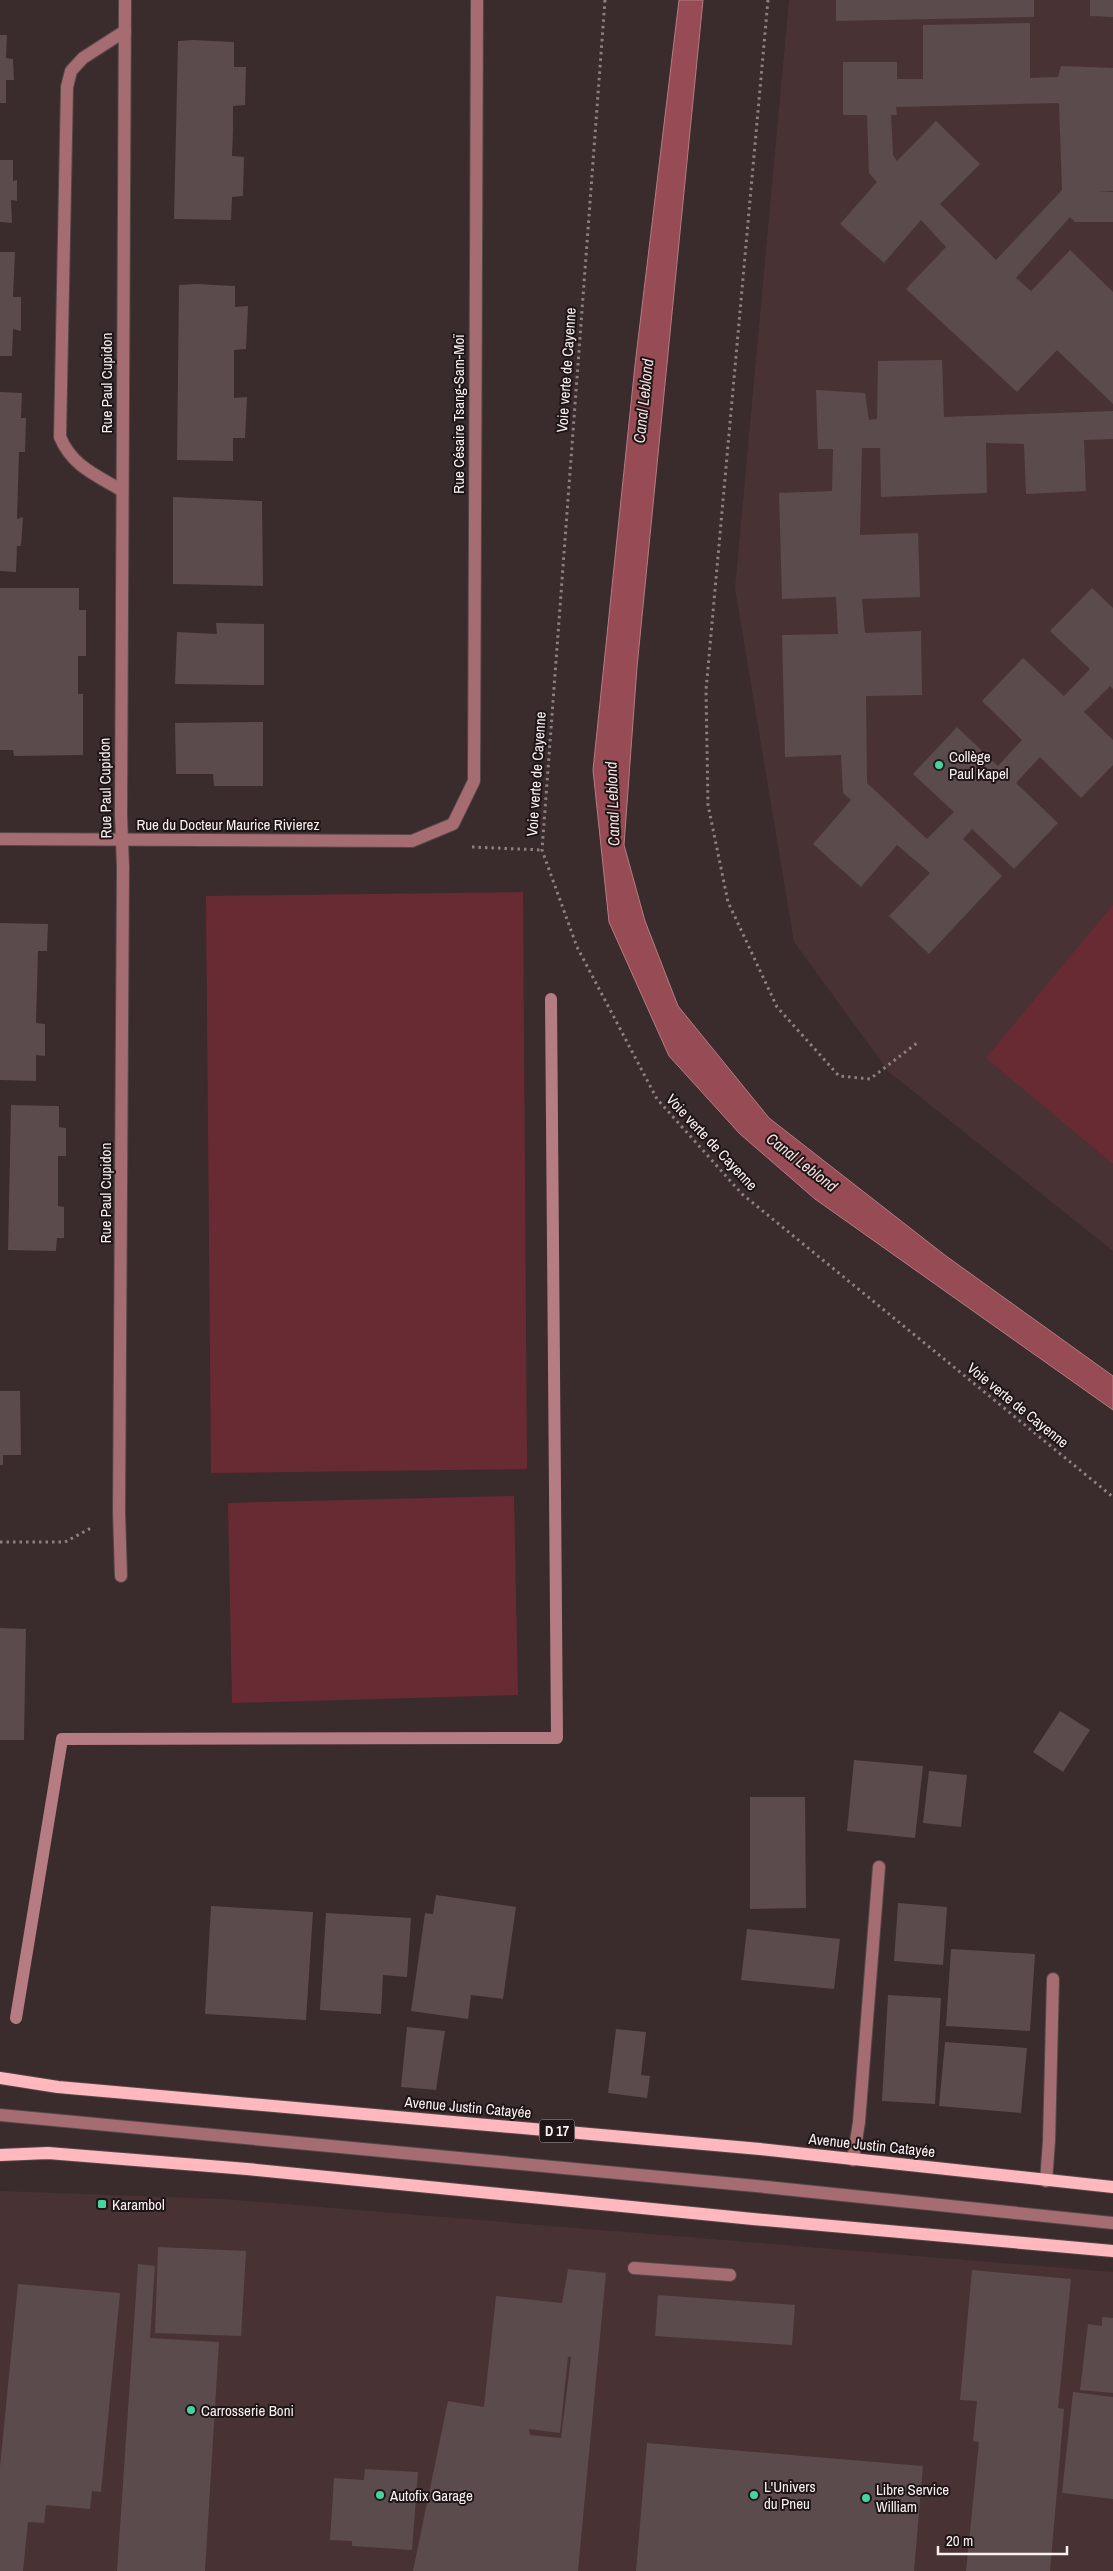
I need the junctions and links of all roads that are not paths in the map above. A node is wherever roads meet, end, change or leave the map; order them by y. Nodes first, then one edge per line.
1 (125, 0) edge
2 (477, 0) edge
3 (125, 31) junction
4 (121, 490) junction
5 (453, 824) joint
6 (0, 839) edge
7 (122, 839) junction
8 (121, 1576) dead end
9 (880, 1867) dead end
10 (1053, 1979) dead end
11 (0, 2078) edge
12 (0, 2115) edge
13 (0, 2156) edge
14 (853, 2160) junction
15 (1046, 2181) junction
16 (1113, 2187) edge
17 (1113, 2222) edge
18 (1113, 2251) edge
19 (634, 2268) dead end
20 (730, 2275) dead end

1 - 3 street, Rue Paul Cupidon
2 - 5 street, Rue Césaire Tsang-Sam-Moï
3 - 4 street, Rue Paul Cupidon
3 - 4 street
4 - 7 street, Rue Paul Cupidon
5 - 7 street, Rue du Docteur Maurice Rivierez
6 - 7 street, Rue du Docteur Maurice Rivierez
7 - 8 street, Rue Paul Cupidon
9 - 14 street
10 - 15 street
11 - 14 main road, Avenue Justin Catayée / D 17
12 - 17 street
13 - 18 main road
14 - 15 main road, Avenue Justin Catayée / D 17
15 - 16 main road, Avenue Justin Catayée / D 17
19 - 20 street

